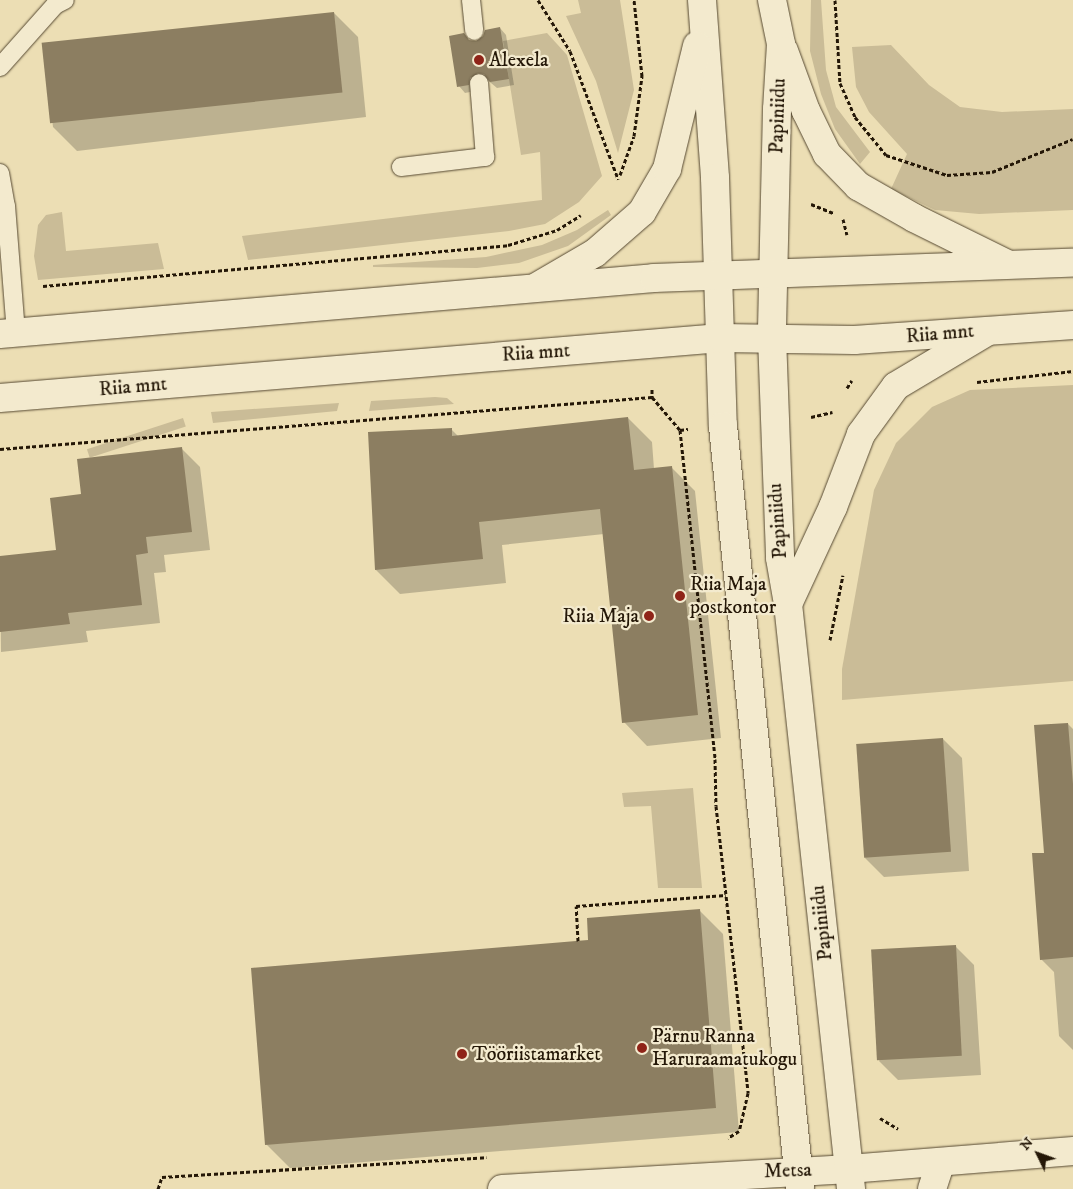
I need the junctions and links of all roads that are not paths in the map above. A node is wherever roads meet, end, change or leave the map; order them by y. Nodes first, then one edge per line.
1 (65, 0) edge
2 (470, 0) edge
3 (772, 0) edge
4 (703, 8) edge
5 (474, 31) dead end
6 (781, 44) junction
7 (0, 66) edge
8 (479, 83) dead end
9 (401, 167) dead end
10 (0, 173) edge
11 (1073, 262) edge
12 (1011, 266) junction
13 (773, 273) junction
14 (718, 275) junction
15 (533, 289) junction
16 (1073, 325) edge
17 (991, 330) junction
18 (8, 333) edge
19 (772, 337) junction
20 (721, 338) junction
21 (0, 398) edge
22 (788, 604) junction
23 (1073, 1151) edge
24 (941, 1162) junction
25 (850, 1179) edge
26 (799, 1180) edge
27 (502, 1189) edge
28 (932, 1189) edge

1 - 7 lane
2 - 5 lane
3 - 6 main road, Papiniidu
4 - 14 main road
4 - 15 main road
6 - 12 main road
6 - 13 main road, Papiniidu
8 - 9 lane
10 - 18 lane
11 - 12 main road
12 - 13 main road
13 - 14 main road
13 - 19 main road, Papiniidu
14 - 15 main road
14 - 20 main road
15 - 18 main road
16 - 17 main road, Riia mnt
17 - 19 main road, Riia mnt
17 - 22 main road
19 - 20 main road, Riia mnt
19 - 22 main road, Papiniidu
20 - 21 main road, Riia mnt
20 - 26 main road
22 - 25 main road, Papiniidu
23 - 24 main road, Metsa
24 - 25 main road, Metsa
24 - 28 main road
25 - 26 main road, Metsa
26 - 27 main road, Metsa

